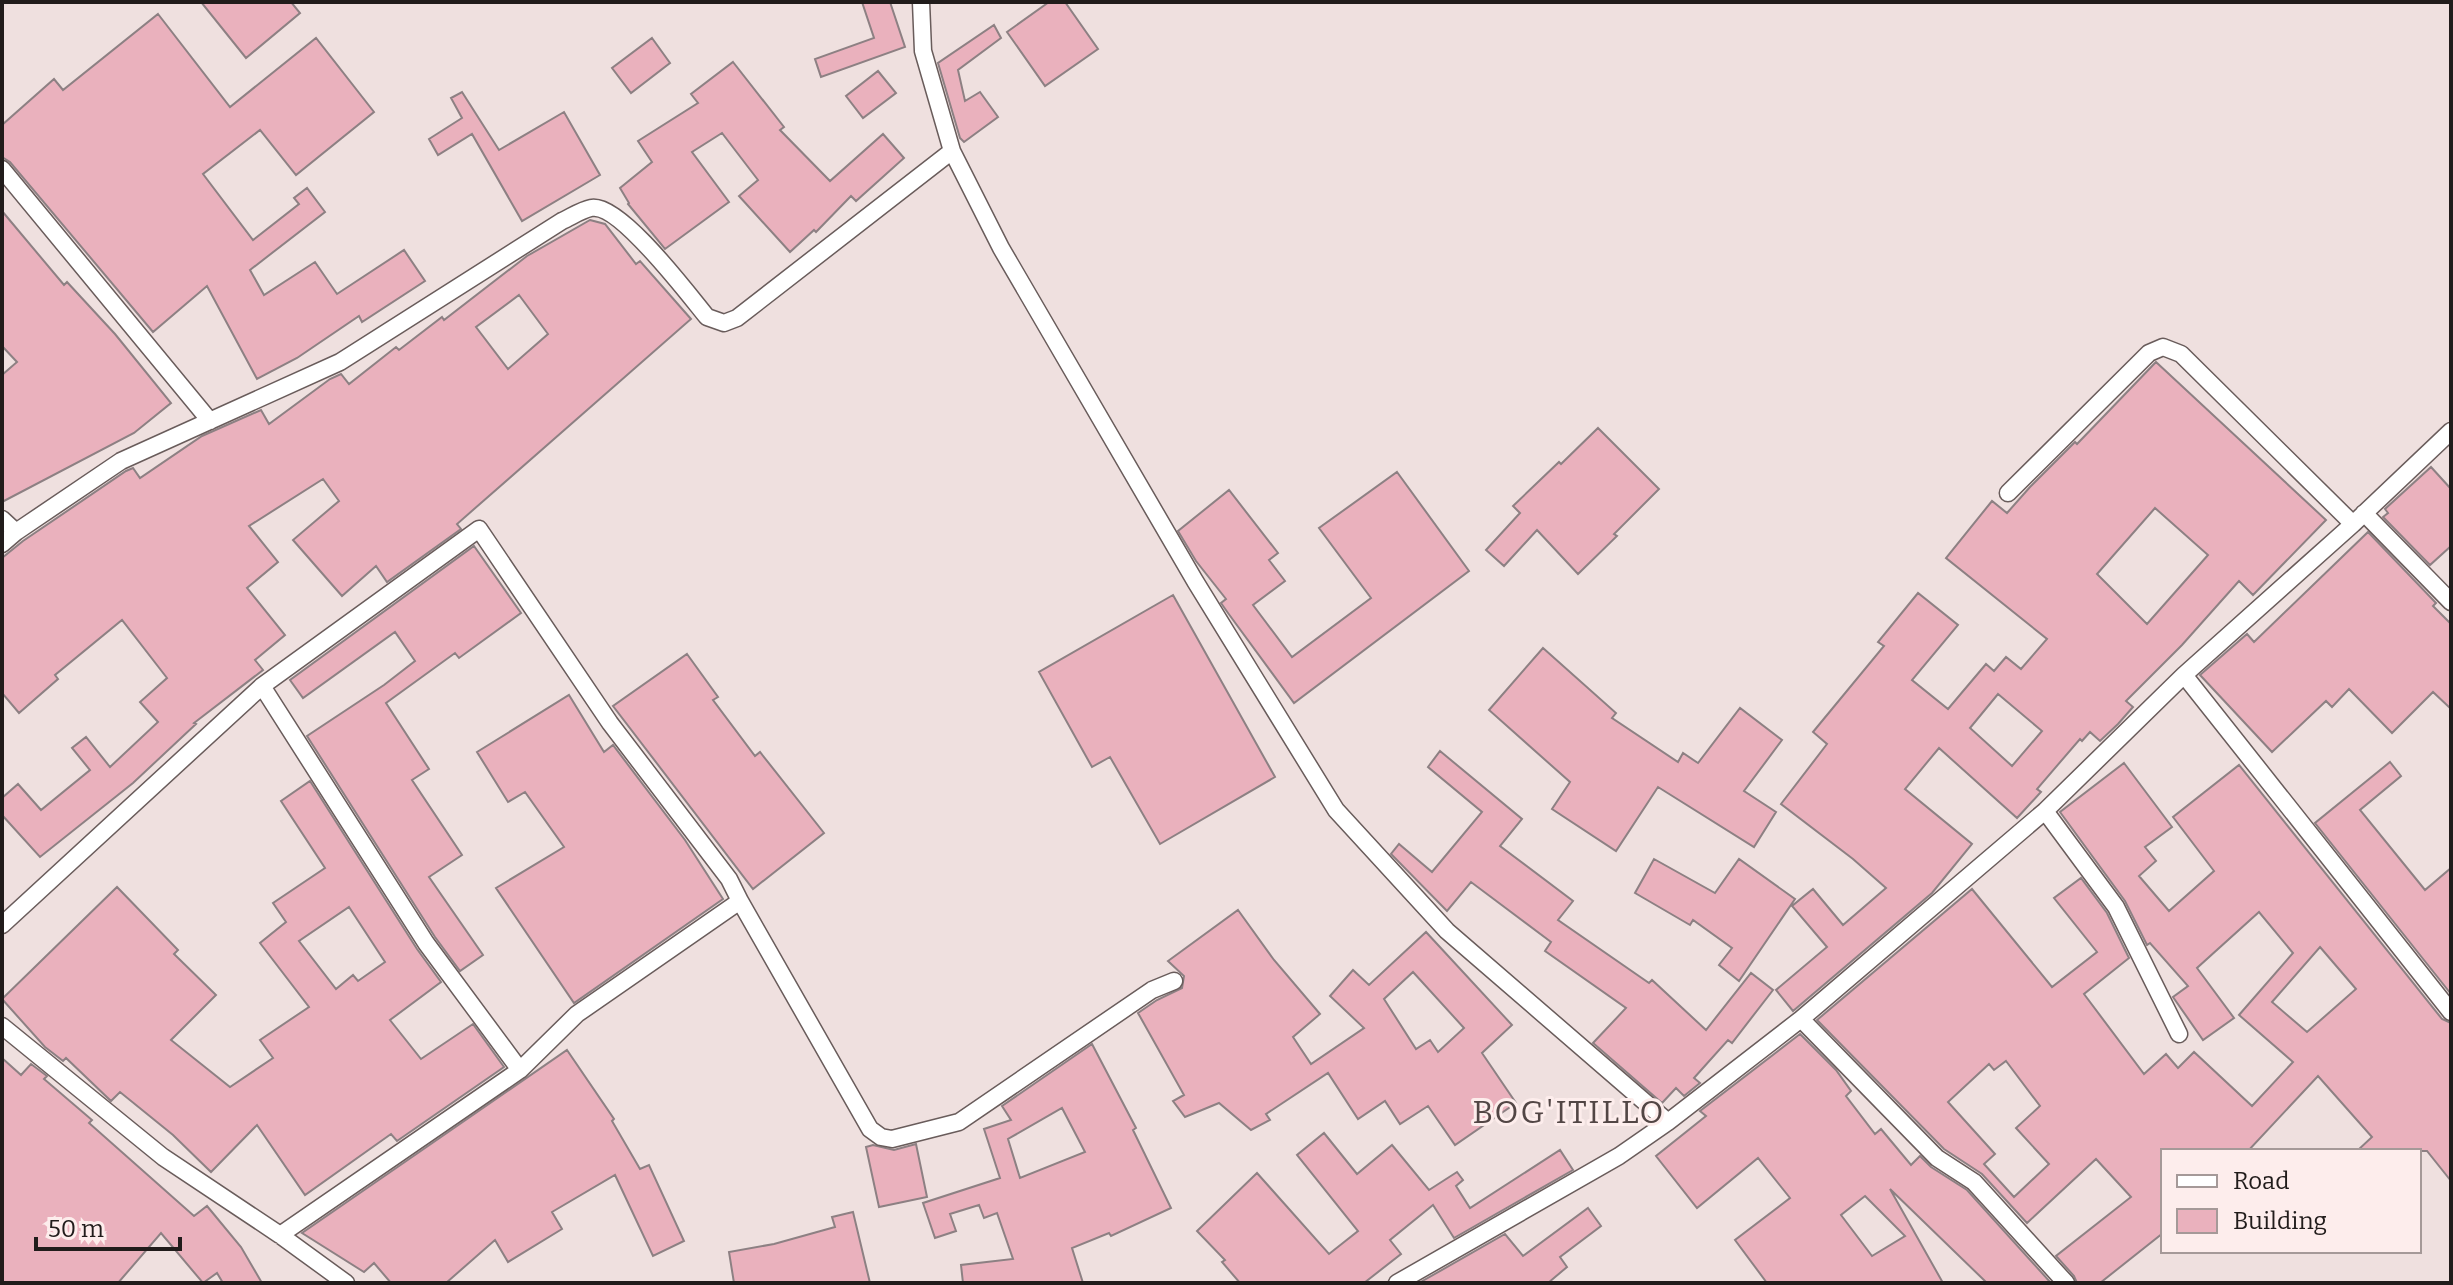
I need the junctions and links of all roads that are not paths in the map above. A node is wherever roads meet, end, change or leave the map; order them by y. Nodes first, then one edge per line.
1 (921, 2) edge
2 (952, 151) junction
3 (2, 169) edge
4 (210, 421) junction
5 (2451, 431) edge
6 (2008, 493) dead end
7 (2358, 518) junction
8 (2, 519) edge
9 (16, 532) junction
10 (2, 544) edge
11 (2451, 602) edge
12 (2184, 675) junction
13 (262, 686) junction
14 (2045, 811) junction
15 (740, 901) junction
16 (2, 925) edge
17 (1174, 981) dead end
18 (2451, 1012) edge
19 (1801, 1019) junction
20 (2, 1026) edge
21 (2179, 1034) dead end
22 (520, 1070) junction
23 (1668, 1122) junction
24 (280, 1235) junction
25 (346, 1283) edge
26 (1397, 1283) edge
27 (2066, 1283) edge

1 - 2 street
2 - 4 street
2 - 23 street
3 - 4 street
4 - 9 street
5 - 7 street
6 - 7 street
7 - 11 street
7 - 12 street
8 - 9 street
9 - 10 street
12 - 14 street
12 - 18 street
13 - 15 street
13 - 16 street
13 - 22 street
14 - 19 street
14 - 21 street
15 - 17 street
15 - 22 street
19 - 23 street
19 - 27 street
20 - 24 street
22 - 24 street
23 - 26 street
24 - 25 street

